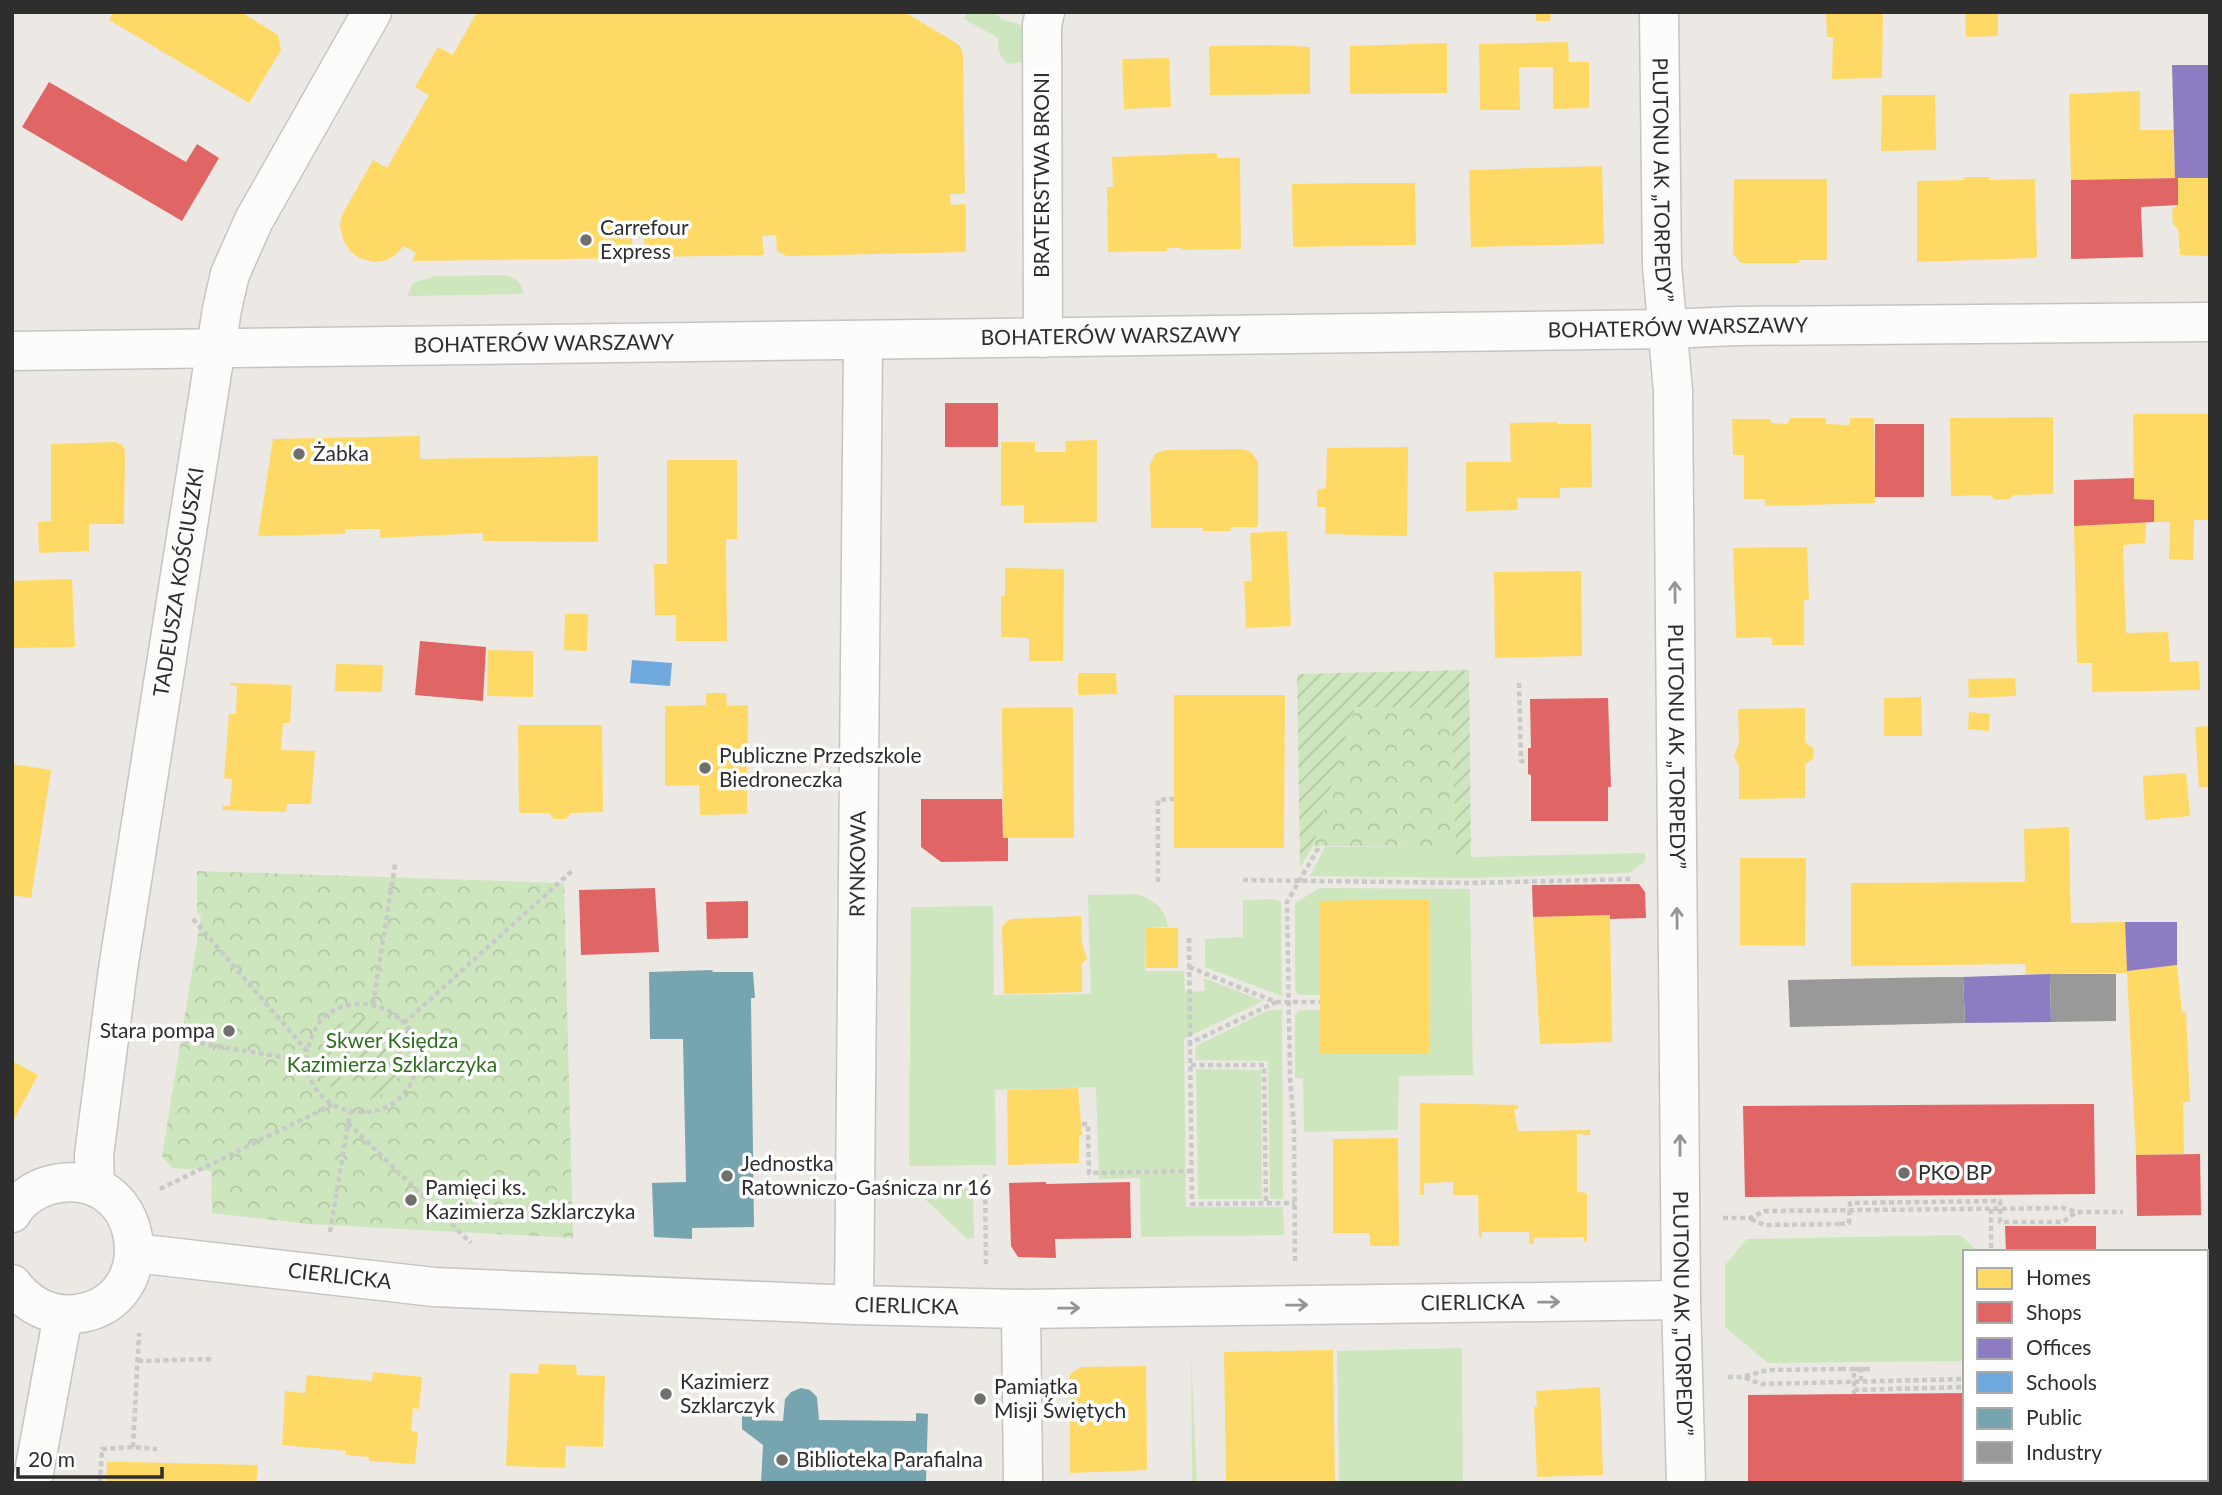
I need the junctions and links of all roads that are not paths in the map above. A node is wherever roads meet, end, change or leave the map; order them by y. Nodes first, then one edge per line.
1 (1659, 12) edge
2 (367, 14) edge
3 (1036, 16) edge
4 (2210, 322) edge
5 (1668, 329) junction
6 (1043, 338) junction
7 (863, 341) junction
8 (217, 350) junction
9 (12, 351) edge
10 (94, 1187) junction
11 (12, 1213) edge
12 (135, 1253) junction
13 (12, 1284) edge
14 (1681, 1300) junction
15 (854, 1305) junction
16 (1021, 1309) junction
17 (63, 1315) junction
18 (32, 1483) edge
19 (1023, 1483) edge
20 (1686, 1483) edge

1 - 5 street, PLUTONU AK „TORPEDY”
2 - 8 street, TADEUSZA KOŚCIUSZKI
3 - 6 street, BRATERSTWA BRONI
4 - 5 street, BOHATERÓW WARSZAWY
5 - 6 street, BOHATERÓW WARSZAWY
14 -> 5 street, PLUTONU AK „TORPEDY”
6 - 7 street, BOHATERÓW WARSZAWY
7 - 8 street, BOHATERÓW WARSZAWY
7 - 15 street, RYNKOWA
8 - 9 street, BOHATERÓW WARSZAWY
8 - 10 street, TADEUSZA KOŚCIUSZKI
10 - 11 street
10 - 12 street
12 - 15 street, CIERLICKA
12 - 17 street
13 - 17 street
16 -> 14 street, CIERLICKA
14 - 20 street, PLUTONU AK „TORPEDY”
15 - 16 street, CIERLICKA
16 - 19 street
17 - 18 street

